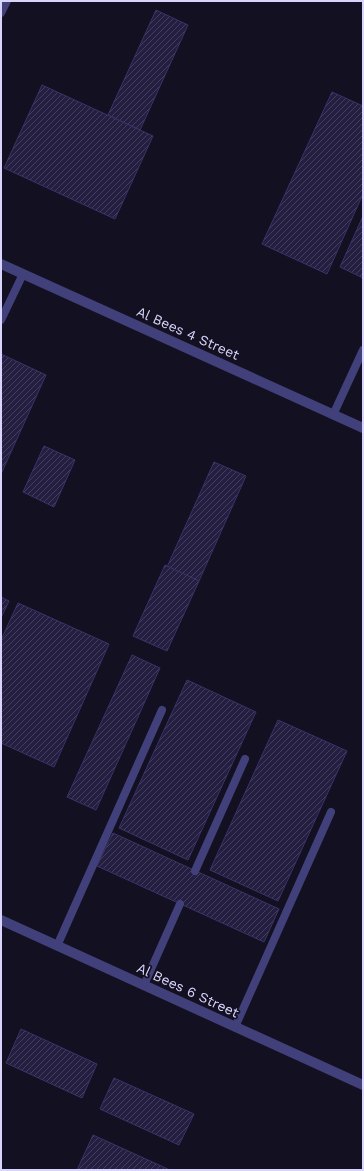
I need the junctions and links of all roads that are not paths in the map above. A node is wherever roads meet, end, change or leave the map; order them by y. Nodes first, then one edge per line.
1 (7, 1) edge
2 (1, 13) edge
3 (1, 264) edge
4 (23, 274) junction
5 (1, 320) edge
6 (362, 353) edge
7 (333, 415) junction
8 (363, 428) edge
9 (162, 710) dead end
10 (245, 759) dead end
11 (331, 812) dead end
12 (195, 871) dead end
13 (180, 904) dead end
14 (1, 920) edge
15 (57, 946) junction
16 (144, 985) junction
17 (235, 1027) junction
18 (363, 1085) edge

1 - 2 lane
3 - 4 street, Al Bees 4 Street
4 - 5 lane
4 - 7 street, Al Bees 4 Street
6 - 7 lane
7 - 8 street, Al Bees 4 Street
9 - 15 lane
10 - 12 lane
11 - 17 lane
13 - 16 lane
14 - 15 street, Al Bees 6 Street
15 - 16 street, Al Bees 6 Street
16 - 17 street, Al Bees 6 Street
17 - 18 street, Al Bees 6 Street

